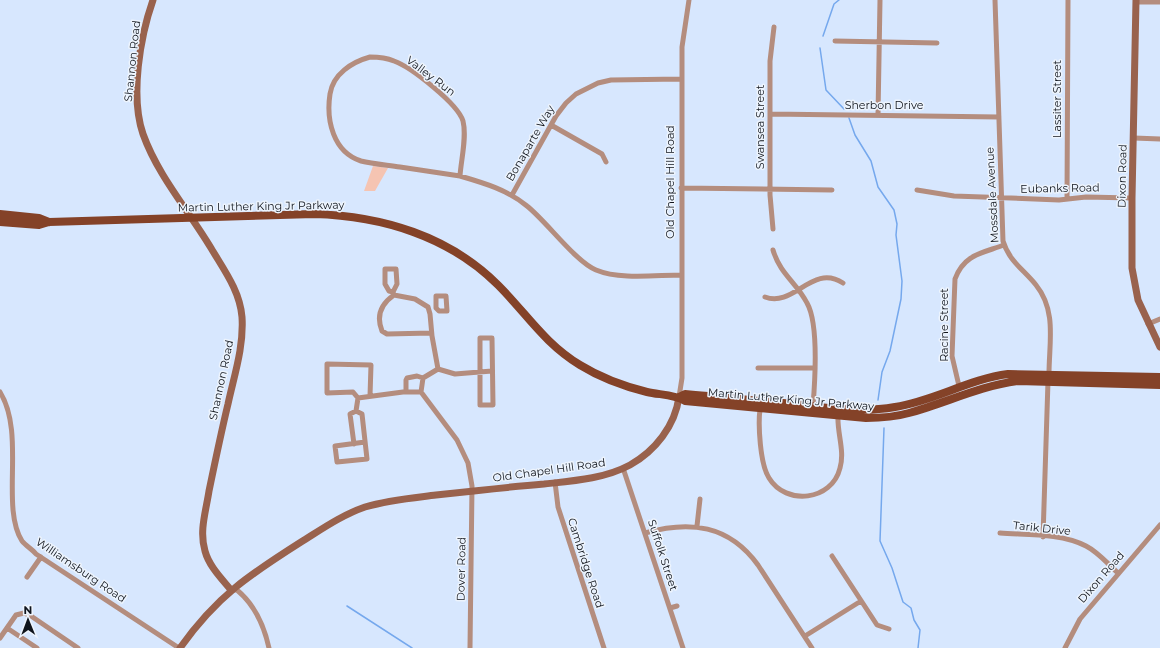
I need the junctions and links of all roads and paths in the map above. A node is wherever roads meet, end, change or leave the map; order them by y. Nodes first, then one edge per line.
1 (153, 0) edge
2 (689, 0) edge
3 (880, 0) edge
4 (995, 0) edge
5 (1068, 0) edge
6 (1136, 1) edge
7 (1160, 2) edge
8 (774, 26) dead end
9 (835, 41) dead end
10 (879, 42) junction
11 (937, 43) dead end
12 (681, 79) junction
13 (770, 114) junction
14 (878, 115) junction
15 (999, 117) junction
16 (551, 124) junction
17 (1134, 138) junction
18 (1160, 139) edge
19 (606, 162) dead end
20 (460, 176) junction
21 (682, 188) junction
22 (770, 189) junction
23 (832, 190) dead end
24 (917, 190) dead end
25 (512, 195) junction
26 (1001, 198) junction
27 (1132, 198) junction
28 (1067, 199) junction
29 (0, 214) edge
30 (191, 217) junction
31 (0, 222) edge
32 (49, 222) junction
33 (772, 229) dead end
34 (1004, 245) junction
35 (773, 250) dead end
36 (682, 275) junction
37 (843, 283) dead end
38 (798, 289) junction
39 (765, 297) dead end
40 (436, 308) dead end
41 (429, 310) junction
42 (1160, 319) edge
43 (1148, 324) junction
44 (431, 333) junction
45 (1160, 347) edge
46 (758, 368) dead end
47 (814, 368) junction
48 (438, 369) junction
49 (480, 371) junction
50 (492, 371) junction
51 (1160, 377) edge
52 (423, 378) junction
53 (1048, 378) junction
54 (1160, 385) edge
55 (960, 386) junction
56 (0, 392) edge
57 (406, 392) junction
58 (421, 392) junction
59 (370, 396) junction
60 (679, 397) junction
61 (358, 398) junction
62 (813, 406) junction
63 (760, 409) junction
64 (356, 411) junction
65 (838, 416) junction
66 (365, 442) junction
67 (354, 444) junction
68 (623, 468) junction
69 (555, 482) junction
70 (472, 491) junction
71 (700, 499) dead end
72 (1160, 525) edge
73 (697, 526) junction
74 (645, 533) junction
75 (1000, 533) dead end
76 (1043, 537) junction
77 (832, 556) dead end
78 (41, 557) junction
79 (1118, 574) junction
80 (27, 577) dead end
81 (231, 590) junction
82 (861, 601) junction
83 (677, 606) dead end
84 (670, 608) junction
85 (7, 628) junction
86 (889, 629) dead end
87 (805, 636) junction
88 (0, 638) edge
89 (28, 646) edge
90 (602, 647) edge
91 (37, 648) edge
92 (78, 648) edge
93 (179, 648) edge
94 (269, 648) edge
95 (470, 648) edge
96 (683, 648) edge
97 (812, 648) edge
98 (1065, 648) edge

1 - 30 street, Shannon Road
2 - 12 street, Old Chapel Hill Road
3 - 10 street
4 - 15 street, Mossdale Avenue
5 - 28 street, Lassiter Street
6 - 7 street
6 - 17 street, Dixon Road
8 - 13 street, Swansea Street
9 - 10 street
10 - 11 street
10 - 14 street
12 - 16 street, Bonaparte Way
12 - 21 street, Old Chapel Hill Road
13 - 14 street, Sherbon Drive
13 - 22 street, Swansea Street
14 - 15 street, Sherbon Drive
15 - 26 street, Mossdale Avenue
16 - 19 street
16 - 25 street, Bonaparte Way
17 - 18 street
17 - 27 street, Dixon Road
20 - 20 street, Valley Run
20 - 25 street, Valley Run
21 - 22 street
21 - 36 street, Old Chapel Hill Road
22 - 23 street
22 - 33 street, Swansea Street
24 - 26 street, Eubanks Road
25 - 36 street, Valley Run
26 - 28 street, Eubanks Road
26 - 34 street, Mossdale Avenue
27 - 28 street, Eubanks Road
27 - 43 street, Dixon Road
29 - 32 main road, Martin Luther King Jr Parkway
30 - 32 main road, Martin Luther King Jr Parkway
30 - 60 main road, Martin Luther King Jr Parkway
30 - 81 street, Shannon Road
31 - 32 main road, Martin Luther King Jr Parkway
34 - 53 street, Mossdale Avenue
34 - 55 street, Racine Street
35 - 38 street
36 - 60 street, Old Chapel Hill Road
37 - 38 street
38 - 39 street
38 - 47 street
40 - 41 street
41 - 44 street
41 - 44 street
42 - 43 street
43 - 45 street, Dixon Road
44 - 48 street
46 - 47 street
47 - 62 street
48 - 49 street
48 - 52 street
49 - 50 street
49 - 50 street
49 - 50 street
51 - 53 main road, Martin Luther King Jr Parkway
52 - 57 street
52 - 58 street
53 - 54 main road, Martin Luther King Jr Parkway
53 - 55 main road, Martin Luther King Jr Parkway
53 - 65 main road, Martin Luther King Jr Parkway
53 - 76 street, Mossdale Avenue
55 - 62 main road, Martin Luther King Jr Parkway
56 - 78 street, Williamsburg Road
57 - 58 street
57 - 59 street
58 - 70 street, Dover Road
59 - 61 street
59 - 61 street
60 - 62 main road, Martin Luther King Jr Parkway
60 - 63 main road, Martin Luther King Jr Parkway
60 - 68 street, Old Chapel Hill Road
61 - 64 street
63 - 65 main road, Martin Luther King Jr Parkway
63 - 65 street
64 - 66 street
64 - 67 street
66 - 67 street
66 - 67 street
68 - 69 street, Old Chapel Hill Road
68 - 74 street, Suffolk Street
69 - 70 street, Old Chapel Hill Road
69 - 90 street, Cambridge Road
70 - 81 street, Old Chapel Hill Road
70 - 95 street, Dover Road
71 - 73 street
72 - 79 street, Dixon Road
73 - 74 street
73 - 87 street
74 - 84 street, Suffolk Street
75 - 76 street, Tarik Drive
76 - 79 street, Tarik Drive
77 - 82 street
78 - 80 street
78 - 93 street, Williamsburg Road
79 - 98 street, Dixon Road
81 - 93 street, Old Chapel Hill Road
81 - 94 street
82 - 86 street
82 - 87 street
83 - 84 street
84 - 96 street, Suffolk Street
85 - 88 street
85 - 89 street
85 - 92 street
87 - 97 street
89 - 91 street

